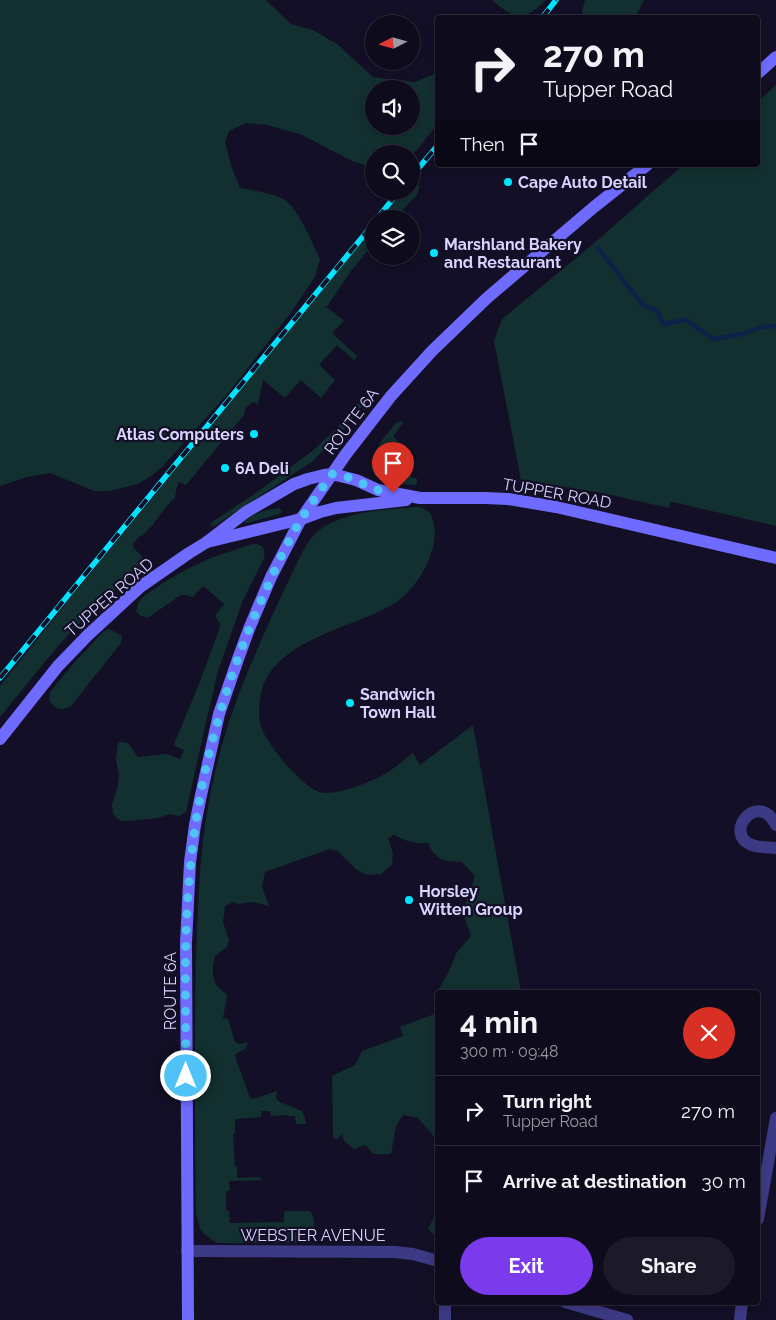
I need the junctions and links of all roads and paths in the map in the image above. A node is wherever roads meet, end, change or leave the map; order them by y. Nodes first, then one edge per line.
1 (776, 58) edge
2 (760, 71) edge
3 (644, 167) edge
4 (332, 474) junction
5 (420, 498) junction
6 (302, 519) junction
7 (207, 542) junction
8 (776, 558) edge
9 (0, 739) edge
10 (776, 825) edge
11 (776, 848) edge
12 (776, 1118) edge
13 (760, 1208) edge
14 (187, 1251) junction
15 (435, 1260) edge
16 (445, 1305) edge
17 (574, 1305) edge
18 (742, 1305) edge
19 (188, 1320) edge
20 (445, 1320) edge
21 (627, 1320) edge
22 (740, 1320) edge

1 - 2 main road
3 - 4 main road, ROUTE 6A
4 - 5 main road, TUPPER ROAD
4 - 6 main road, ROUTE 6A
4 - 7 main road
5 - 6 main road, TUPPER ROAD
5 - 8 main road, TUPPER ROAD
6 - 7 main road, TUPPER ROAD
6 - 14 main road, ROUTE 6A
7 - 9 main road, TUPPER ROAD
10 - 11 street
12 - 13 street
14 - 15 street, WEBSTER AVENUE
14 - 19 main road, ROUTE 6A
16 - 20 street
17 - 21 street
18 - 22 street

